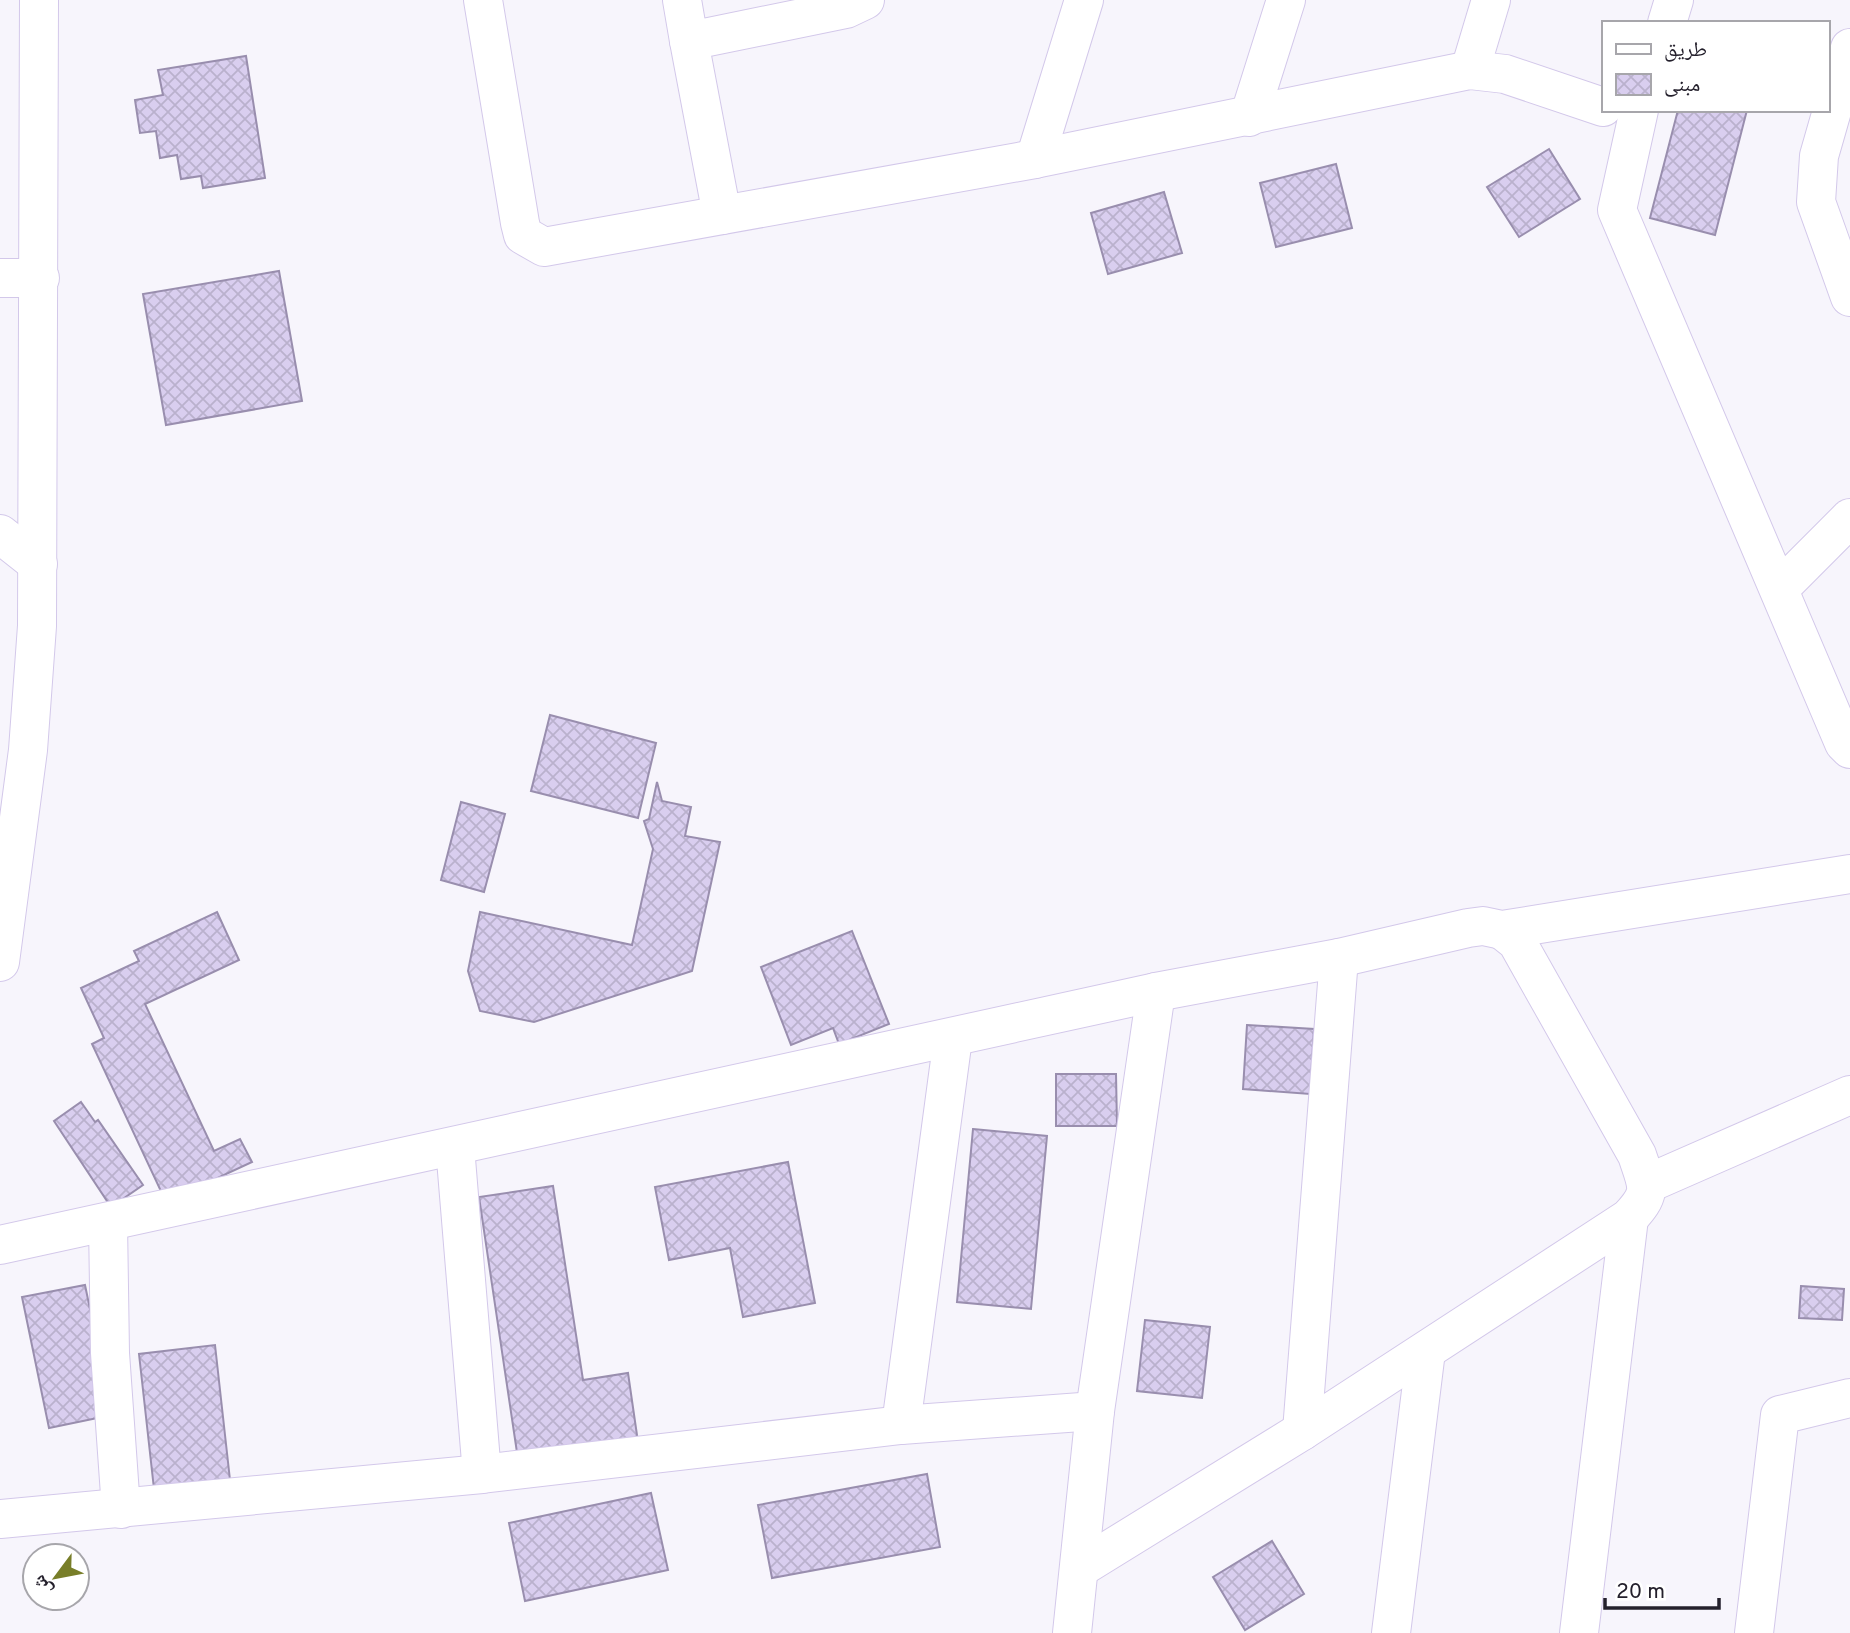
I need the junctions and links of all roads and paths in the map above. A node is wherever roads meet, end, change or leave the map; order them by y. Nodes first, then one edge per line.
1 (39, 0) edge
2 (483, 0) edge
3 (682, 0) edge
4 (865, 0) edge
5 (1084, 0) edge
6 (1286, 0) edge
7 (1491, 0) edge
8 (1674, 0) edge
9 (1668, 21) edge
10 (689, 41) junction
11 (1850, 48) edge
12 (1471, 70) junction
13 (1602, 104) edge
14 (1623, 112) edge
15 (1249, 117) junction
16 (1035, 159) junction
17 (722, 215) junction
18 (0, 278) edge
19 (40, 278) junction
20 (1850, 297) edge
21 (1850, 518) edge
22 (0, 534) edge
23 (38, 564) junction
24 (1779, 589) junction
25 (1848, 749) edge
26 (10, 802) edge
27 (1850, 874) edge
28 (1502, 930) junction
29 (1339, 958) junction
30 (0, 962) edge
31 (1157, 992) junction
32 (953, 1038) junction
33 (1850, 1095) edge
34 (455, 1147) junction
35 (1647, 1184) junction
36 (1629, 1218) junction
37 (108, 1222) junction
38 (0, 1245) edge
39 (1426, 1351) junction
40 (1850, 1398) edge
41 (1095, 1411) junction
42 (901, 1425) junction
43 (1302, 1431) junction
44 (482, 1474) junction
45 (121, 1509) junction
46 (0, 1519) edge
47 (1080, 1568) junction
48 (1385, 1629) edge
49 (1072, 1633) edge
50 (1579, 1633) edge
51 (1754, 1633) edge

1 - 19 street
2 - 17 street
3 - 10 street
4 - 10 street
5 - 16 street
6 - 15 street
7 - 12 street
8 - 9 street
10 - 17 street
11 - 20 street
12 - 13 street
12 - 15 street
14 - 24 street
15 - 16 street
16 - 17 street
18 - 19 street
19 - 23 street
21 - 24 street
22 - 23 street
23 - 26 street
24 - 25 street
26 - 30 street
27 - 28 street
28 - 29 street
28 - 35 street
29 - 31 street
29 - 43 street
31 - 32 street
31 - 41 street
32 - 34 street
32 - 42 street
33 - 35 street
34 - 37 street
34 - 44 street
35 - 36 street
36 - 39 street
36 - 50 street
37 - 38 street
37 - 45 street
39 - 43 street
39 - 48 street
40 - 51 street
41 - 42 street
41 - 47 street
42 - 44 street
43 - 47 street
44 - 45 street
45 - 46 street
47 - 49 street

